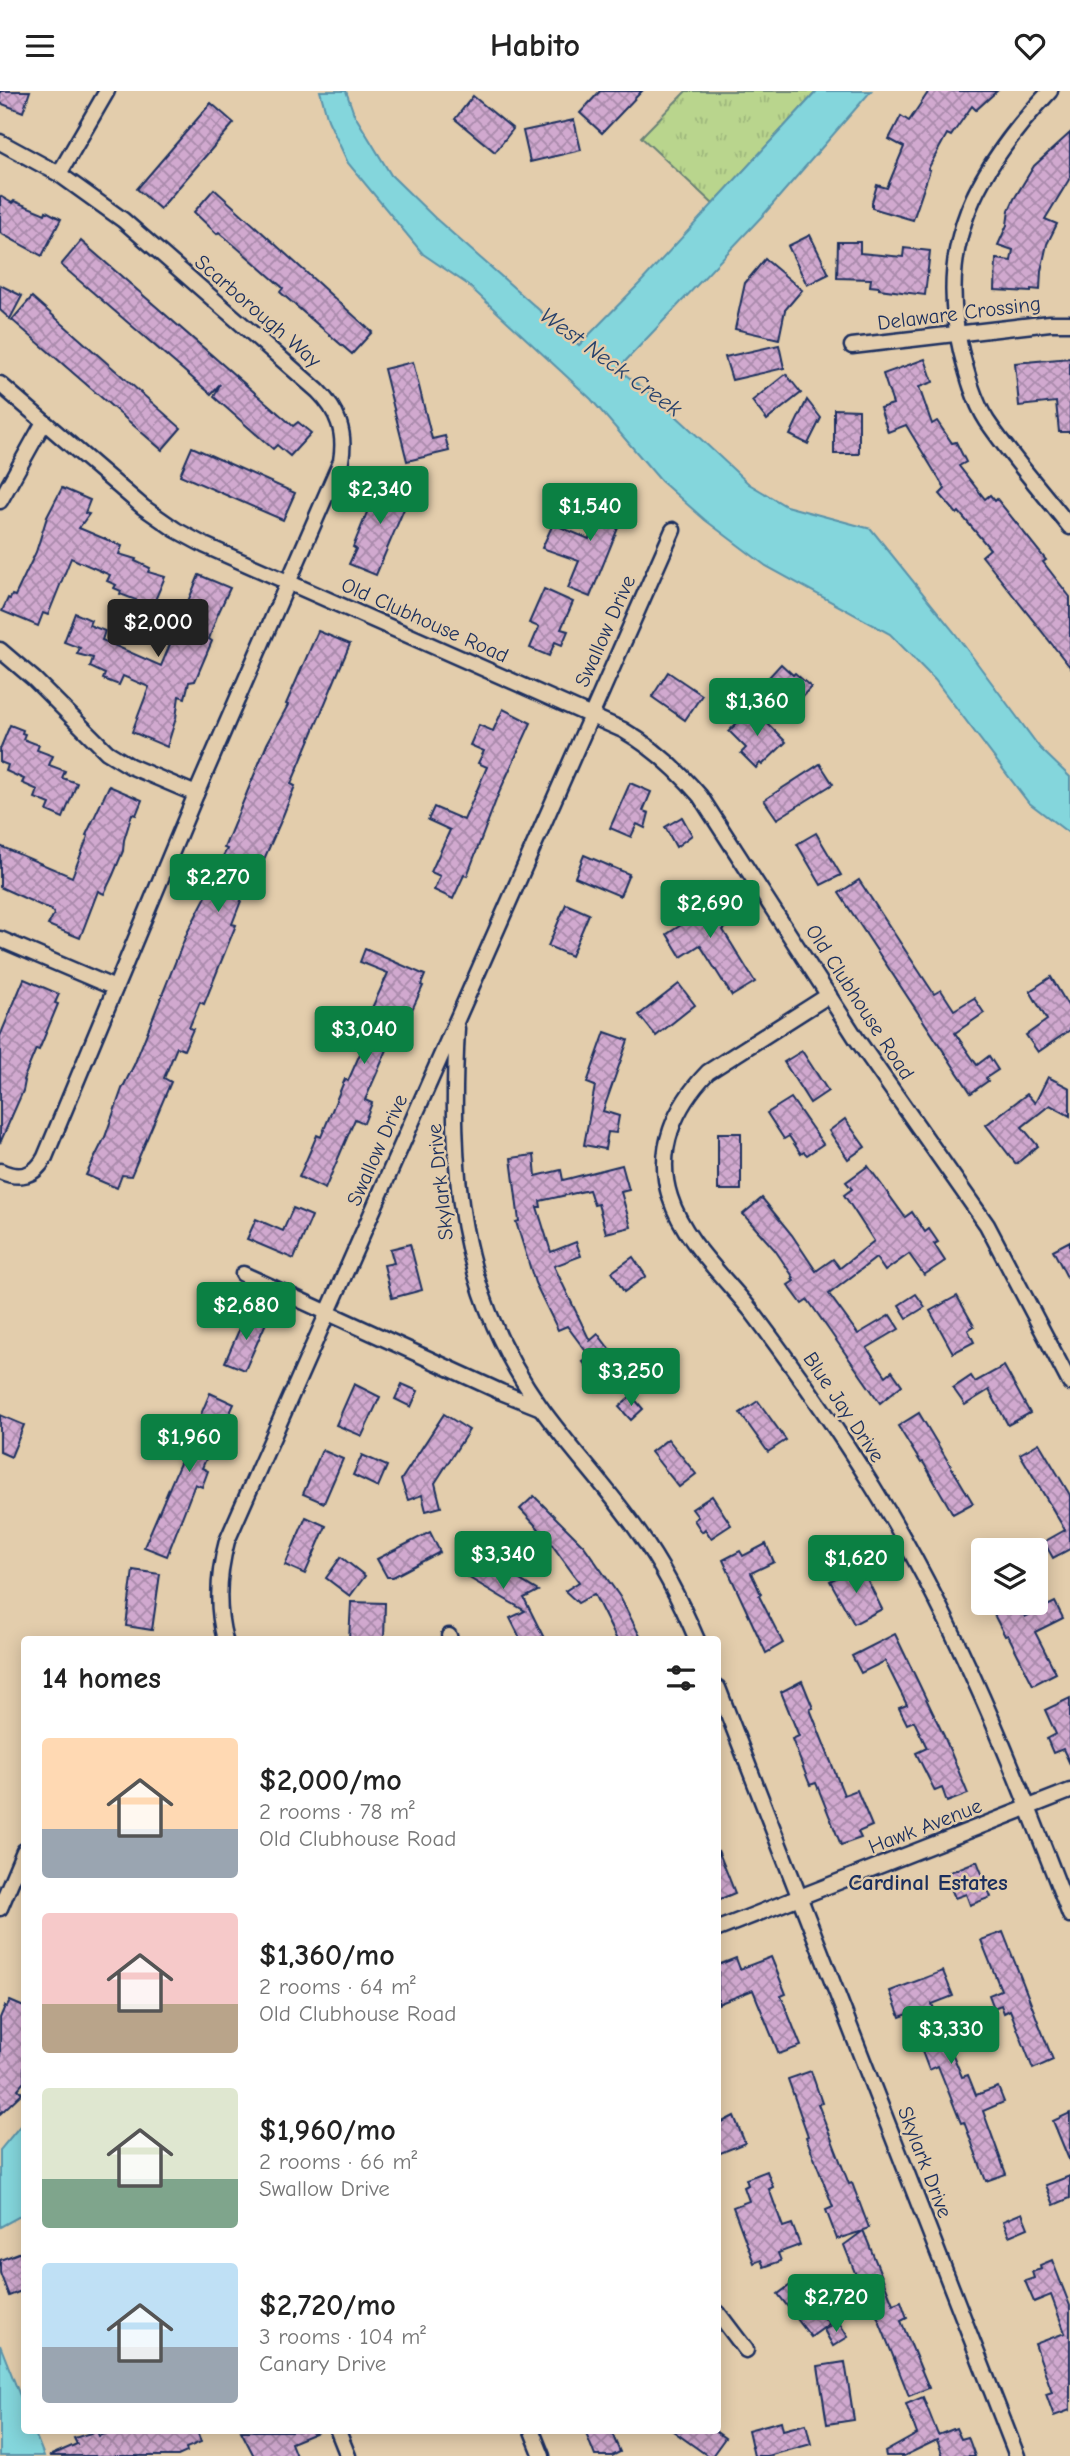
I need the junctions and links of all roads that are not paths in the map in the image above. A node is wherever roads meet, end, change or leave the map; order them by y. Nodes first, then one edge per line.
1 (107, 91) edge
2 (1051, 91) edge
3 (0, 142) edge
4 (58, 174) junction
5 (1070, 323) edge
6 (957, 334) junction
7 (852, 346) dead end
8 (0, 384) edge
9 (44, 422) junction
10 (0, 501) edge
11 (1070, 527) edge
12 (673, 530) dead end
13 (289, 582) junction
14 (0, 650) edge
15 (591, 716) junction
16 (196, 794) junction
17 (0, 939) edge
18 (115, 988) junction
19 (829, 995) junction
20 (458, 1020) junction
21 (0, 1171) edge
22 (243, 1274) dead end
23 (328, 1312) junction
24 (1070, 1383) edge
25 (541, 1408) junction
26 (224, 1636) edge
27 (695, 1636) edge
28 (721, 1696) edge
29 (1070, 1791) edge
30 (1029, 1808) junction
31 (21, 1858) edge
32 (799, 1898) junction
33 (0, 1908) edge
34 (1070, 1915) edge
35 (721, 1929) edge
36 (721, 2317) edge
37 (746, 2350) dead end
38 (339, 2434) edge
39 (533, 2434) edge
40 (348, 2456) edge
41 (542, 2456) edge
42 (1017, 2456) edge

1 - 4 street
2 - 6 street
3 - 4 street, Scarborough Way
4 - 13 street, Scarborough Way
5 - 6 street, Delaware Crossing
6 - 7 street, Delaware Crossing
6 - 11 street
8 - 9 street, Old Clubhouse Road
9 - 10 street
9 - 13 street, Old Clubhouse Road
12 - 15 street, Swallow Drive
13 - 15 street, Old Clubhouse Road
13 - 16 street
14 - 16 street
15 - 19 street, Old Clubhouse Road
15 - 20 street, Swallow Drive
16 - 18 street
17 - 18 street
18 - 21 street
19 - 24 street, Old Clubhouse Road
19 - 30 street, Blue Jay Drive
20 - 23 street, Swallow Drive
20 - 25 street, Skylark Drive
22 - 23 street, Skylark Drive
23 - 25 street, Skylark Drive
23 - 26 street, Swallow Drive
25 - 27 street, Skylark Drive
28 - 32 street, Skylark Drive
29 - 30 street, Hawk Avenue
30 - 32 street, Hawk Avenue
30 - 34 street, Blue Jay Drive
31 - 33 street
32 - 35 street, Hawk Avenue
32 - 42 street, Skylark Drive
36 - 37 street
38 - 40 street
39 - 41 street

